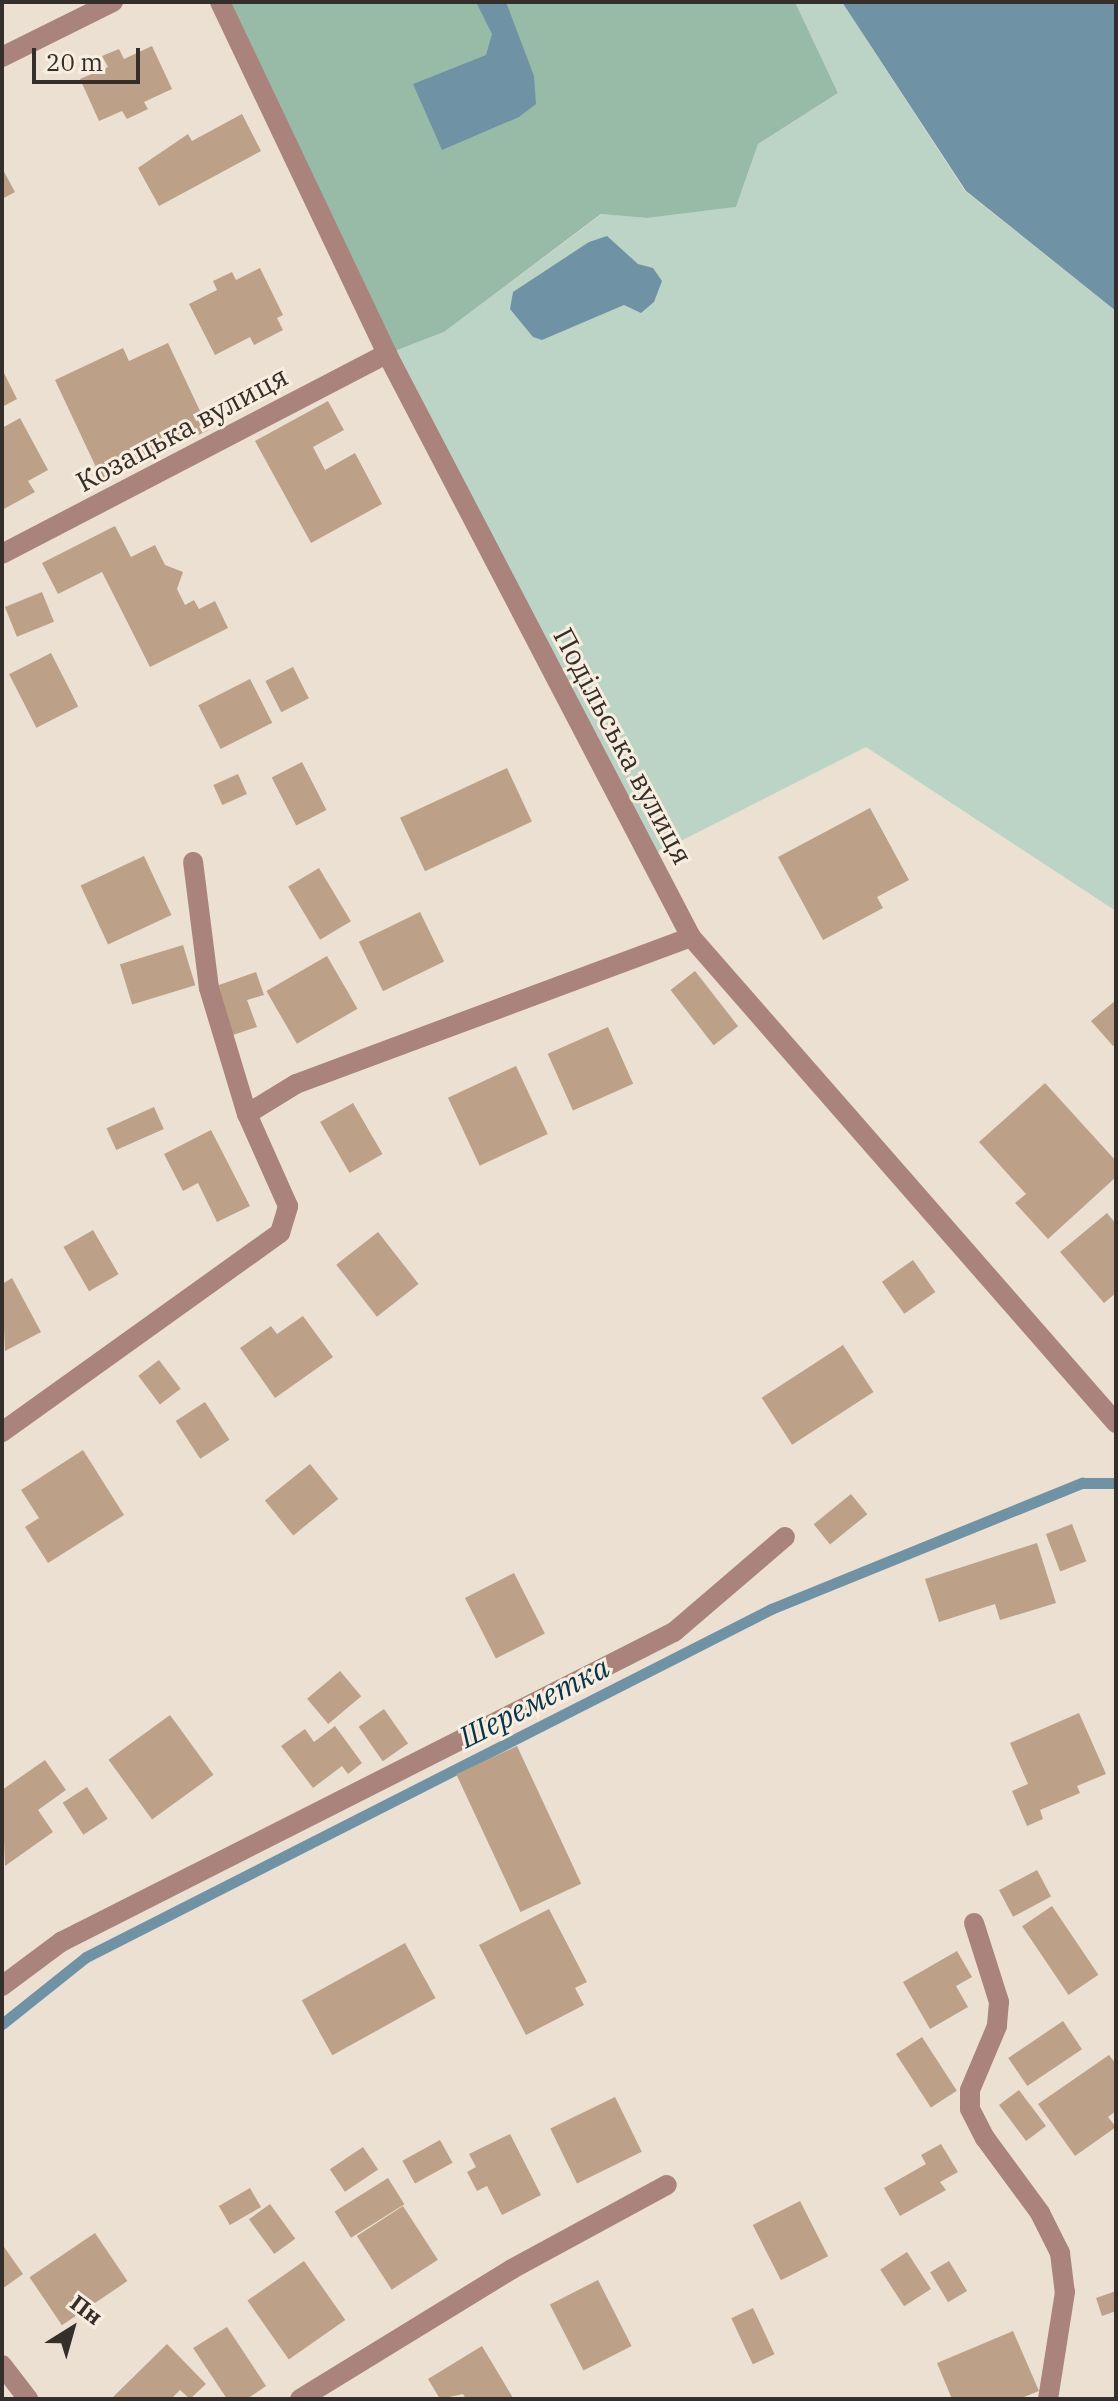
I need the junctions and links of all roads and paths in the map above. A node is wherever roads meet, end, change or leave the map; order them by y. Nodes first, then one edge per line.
1 (113, 2) edge
2 (220, 2) edge
3 (2, 57) edge
4 (387, 354) junction
5 (2, 554) edge
6 (193, 862) dead end
7 (691, 937) junction
8 (247, 1114) junction
9 (1116, 1423) edge
10 (2, 1432) edge
11 (785, 1537) dead end
12 (974, 1923) dead end
13 (2, 1986) edge
14 (667, 2185) dead end
15 (2, 2365) edge
16 (28, 2399) edge
17 (300, 2399) edge
18 (1048, 2399) edge

1 - 3 street
2 - 4 street, Подільська вулиця
4 - 5 street, Козацька вулиця
4 - 7 street, Подільська вулиця
6 - 8 street
7 - 8 street
7 - 9 street, Подільська вулиця
8 - 10 street
11 - 13 street
12 - 18 street
14 - 17 street
15 - 16 street

